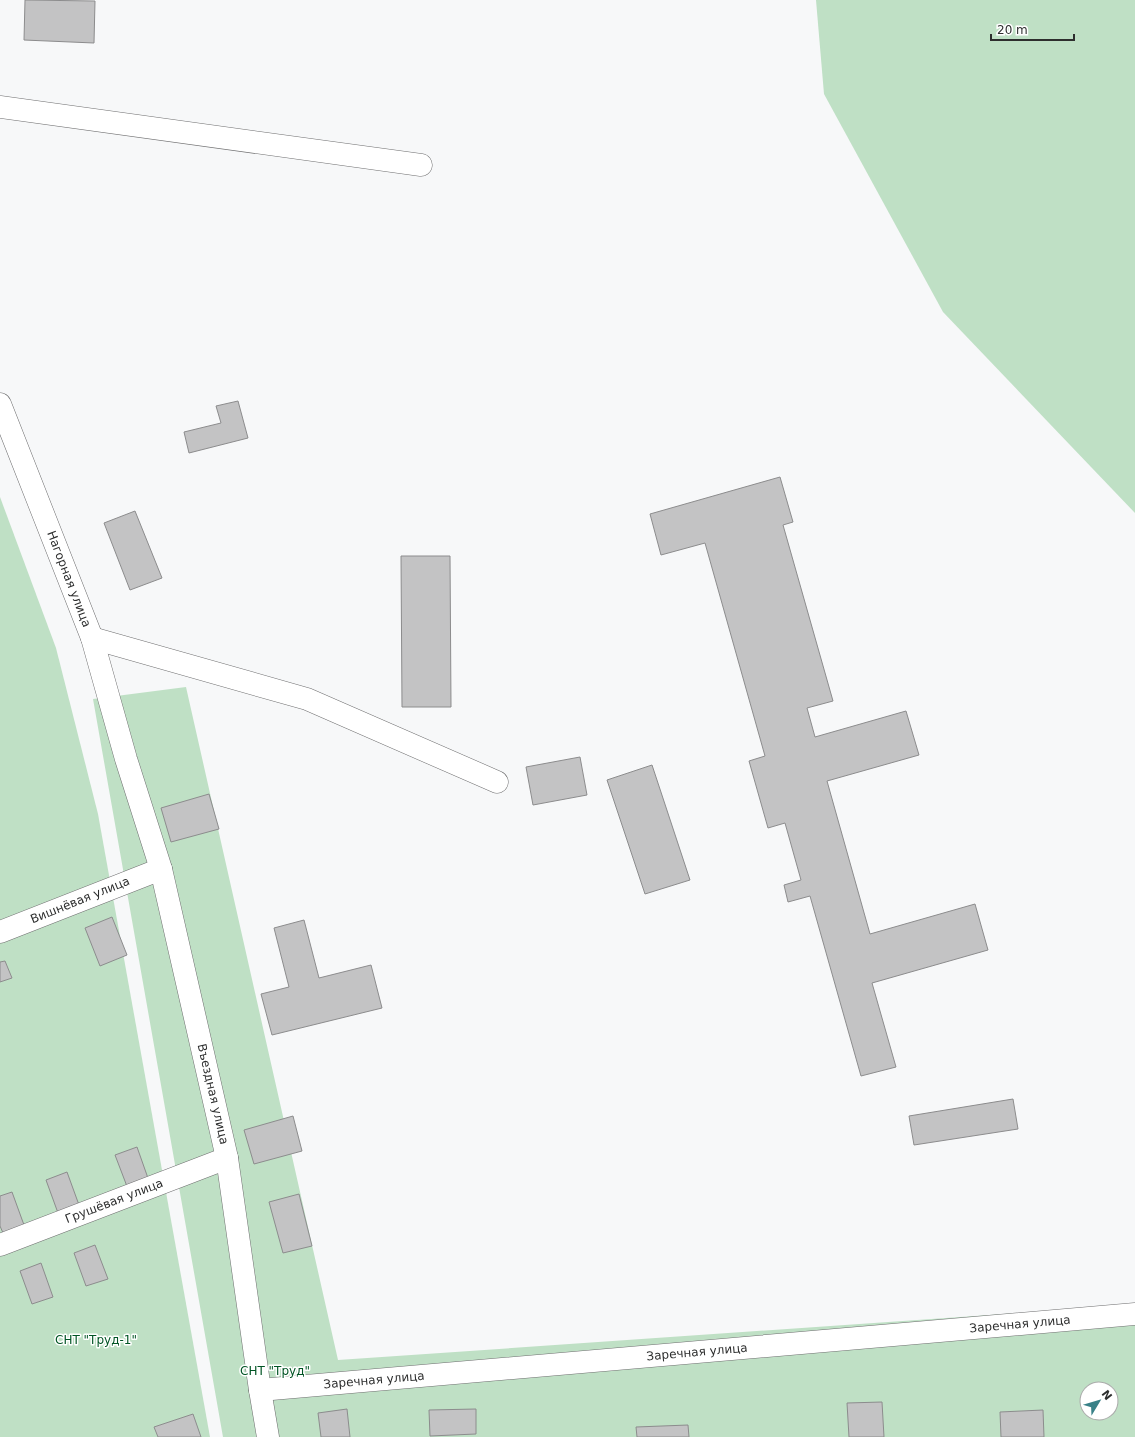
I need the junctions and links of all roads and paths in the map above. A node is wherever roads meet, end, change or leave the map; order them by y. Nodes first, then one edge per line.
1 (0, 107) edge
2 (421, 165) dead end
3 (0, 404) edge
4 (92, 638) junction
5 (126, 758) joint
6 (497, 782) dead end
7 (161, 869) junction
8 (0, 932) edge
9 (227, 1158) junction
10 (0, 1245) edge
11 (1135, 1314) edge
12 (260, 1390) junction
13 (268, 1437) edge

1 - 2 street
3 - 4 street, Нагорная улица
4 - 5 street, Нагорная улица
4 - 6 street
5 - 7 street, Въездная улица
7 - 8 street, Вишнёвая улица
7 - 9 street, Въездная улица
9 - 10 street, Грушёвая улица
9 - 12 street, Въездная улица
11 - 12 street, Заречная улица
12 - 13 street, Въездная улица

